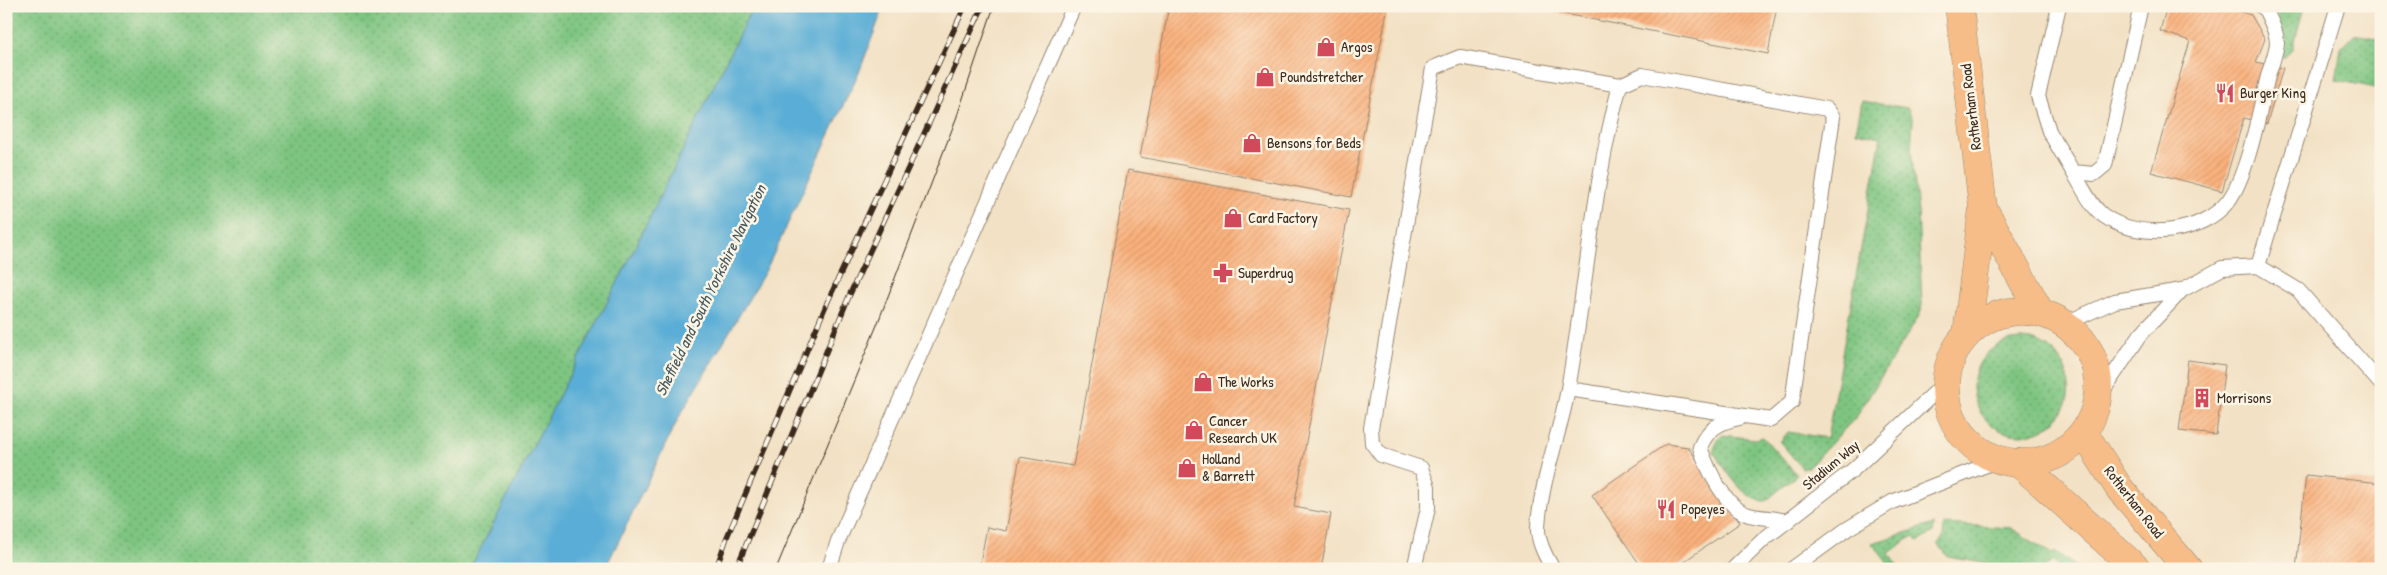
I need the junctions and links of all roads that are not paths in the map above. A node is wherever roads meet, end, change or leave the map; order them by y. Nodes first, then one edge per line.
1 (1074, 6) edge
2 (1959, 6) edge
3 (2059, 6) edge
4 (2141, 6) edge
5 (2260, 6) edge
6 (2338, 6) edge
7 (1620, 85) junction
8 (2074, 172) junction
9 (1983, 208) junction
10 (2258, 266) junction
11 (2182, 290) junction
12 (2040, 312) junction
13 (2066, 323) junction
14 (1967, 334) junction
15 (1946, 382) junction
16 (2381, 384) edge
17 (1568, 389) junction
18 (2098, 398) junction
19 (1748, 416) junction
20 (2084, 433) junction
21 (2009, 461) junction
22 (1788, 521) junction
23 (829, 569) edge
24 (1414, 569) edge
25 (1553, 569) edge
26 (1733, 569) edge
27 (1792, 569) edge
28 (2137, 569) edge
29 (2188, 569) edge

1 - 23 lane
2 - 9 main road, Rotherham Road
3 - 8 lane
4 - 8 lane
5 - 8 lane
6 - 10 lane
7 - 17 lane
7 - 19 lane
7 - 24 lane
9 - 12 main road, Rotherham Road
9 - 14 main road, Rotherham Road
10 - 11 lane
10 - 16 lane
11 - 13 lane
11 - 18 lane
12 - 13 main road, Rotherham Road
12 - 14 main road, Rotherham Road
13 - 18 main road, Rotherham Road
14 - 15 main road, Rotherham Road
15 - 21 main road, Rotherham Road
15 - 22 lane, Stadium Way
17 - 19 lane
17 - 25 lane
18 - 20 main road, Rotherham Road
19 - 22 lane
20 - 21 main road, Rotherham Road
20 - 29 main road, Rotherham Road
21 - 27 lane
21 - 28 main road, Rotherham Road
22 - 26 lane, Stadium Way

